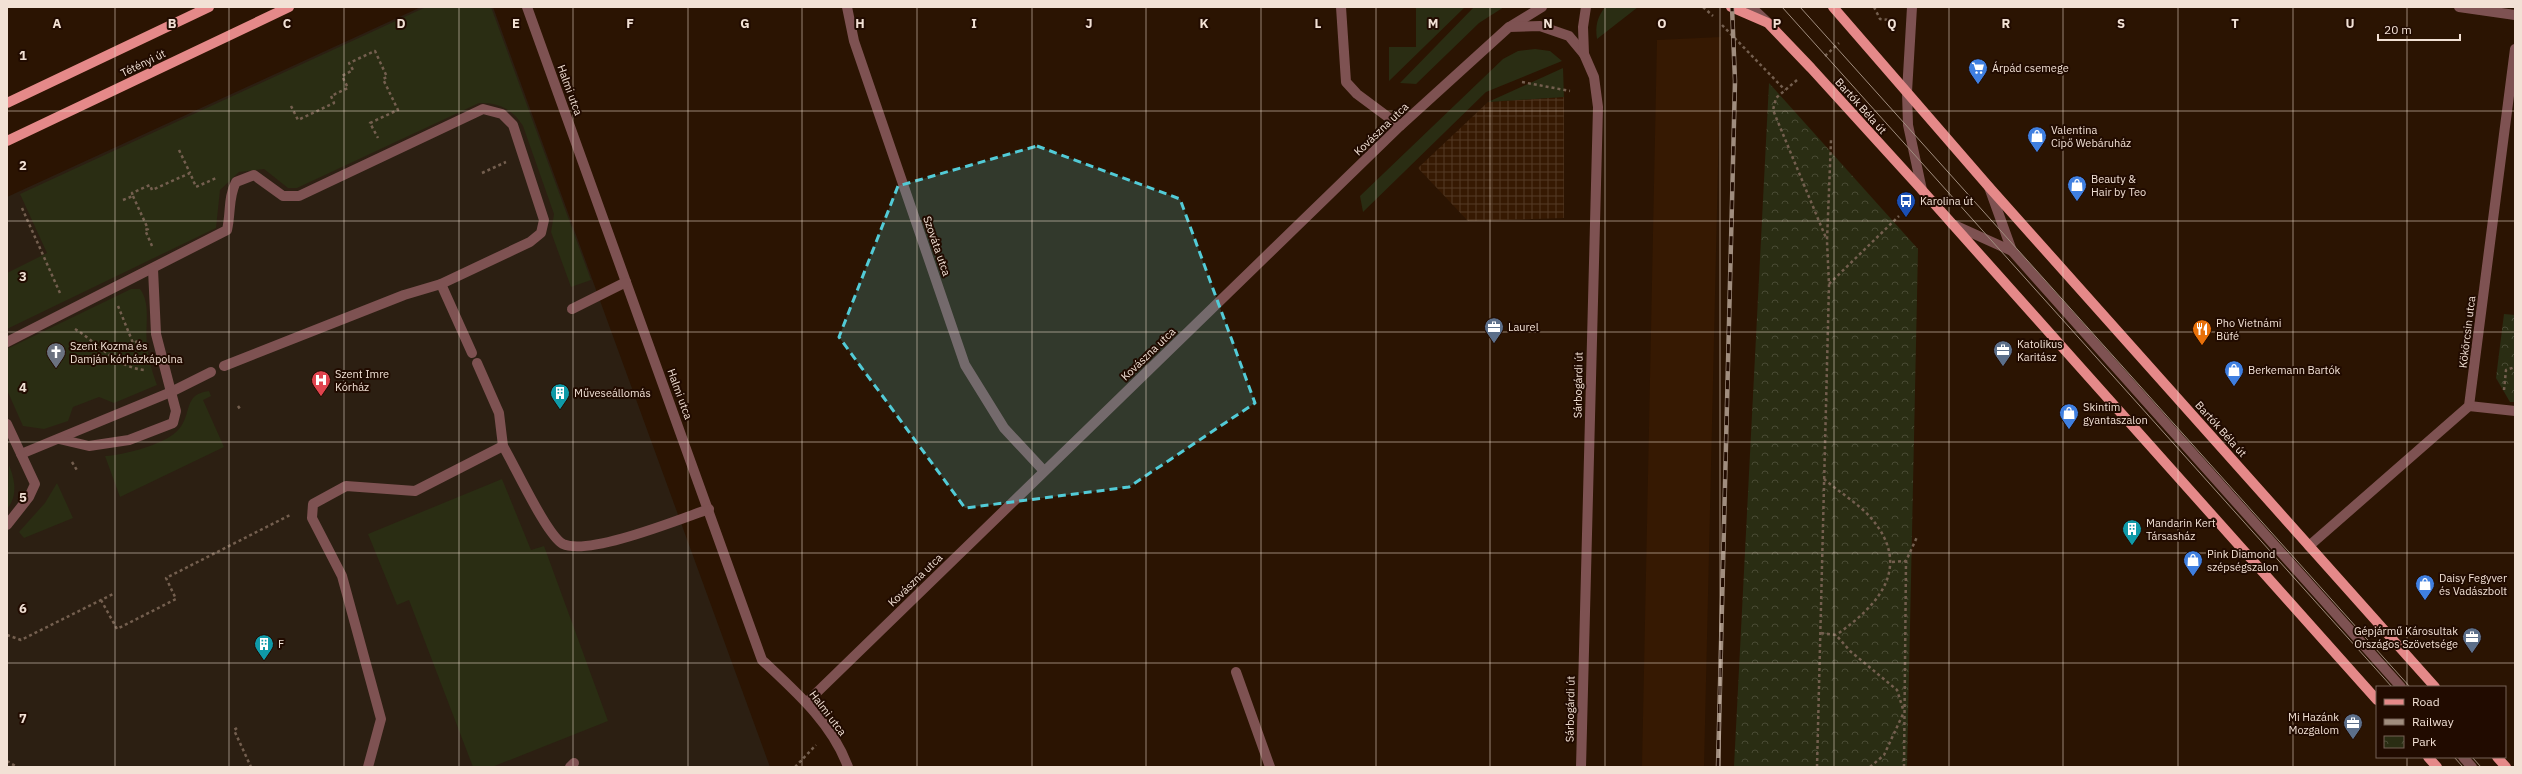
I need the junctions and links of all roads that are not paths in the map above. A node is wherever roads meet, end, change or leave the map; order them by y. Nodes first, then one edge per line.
1 (209, 7) edge
2 (289, 7) edge
3 (527, 7) edge
4 (847, 7) edge
5 (1340, 7) edge
6 (1542, 7) edge
7 (1586, 7) edge
8 (1731, 7) edge
9 (1751, 7) edge
10 (1833, 7) edge
11 (1912, 7) edge
12 (2459, 7) edge
13 (2515, 15) edge
14 (1768, 23) junction
15 (1509, 27) junction
16 (2515, 50) edge
17 (1584, 54) junction
18 (1907, 92) junction
19 (7, 103) edge
20 (1400, 126) junction
21 (7, 141) edge
22 (1989, 187) junction
23 (1922, 190) junction
24 (1952, 224) junction
25 (2012, 251) junction
26 (157, 267) junction
27 (626, 282) junction
28 (441, 284) junction
29 (572, 309) dead end
30 (7, 342) edge
31 (472, 353) dead end
32 (477, 363) dead end
33 (224, 366) dead end
34 (211, 372) dead end
35 (171, 392) junction
36 (2469, 406) junction
37 (2515, 411) edge
38 (7, 424) edge
39 (59, 439) junction
40 (503, 446) junction
41 (21, 454) junction
42 (1044, 471) junction
43 (709, 509) junction
44 (7, 525) edge
45 (2309, 546) junction
46 (1236, 672) dead end
47 (2400, 686) edge
48 (2434, 686) edge
49 (2376, 699) edge
50 (807, 702) junction
51 (2429, 758) edge
52 (2464, 758) edge
53 (2499, 758) edge
54 (368, 767) edge
55 (848, 767) edge
56 (1270, 767) edge
57 (1581, 767) edge
58 (2437, 767) edge
59 (2472, 767) edge
60 (2506, 767) edge

1 - 19 main road, Tétényi út
2 - 21 main road, Tétényi út
3 - 27 street, Halmi utca
4 - 42 street, Szováta utca
5 - 20 street
6 - 15 street, Kovászna utca
7 - 17 street, Sárbogárdi út
8 - 14 main road
9 - 14 street, Bartók Béla út
10 - 18 main road, Bartók Béla út
11 - 18 street
12 - 13 street
14 - 23 main road, Bartók Béla út
15 - 17 street
15 - 20 street, Kovászna utca
16 - 36 street, Kökörcsin utca
17 - 57 street, Sárbogárdi út
18 - 22 main road, Bartók Béla út
18 - 23 street
20 - 42 street, Kovászna utca
22 - 25 street, Bartók Béla út
22 - 45 main road, Bartók Béla út
23 - 24 main road, Bartók Béla út
24 - 25 street, Bartók Béla út
24 - 49 main road, Bartók Béla út
25 - 47 street, Bartók Béla út
26 - 28 street
26 - 30 street
26 - 35 street
27 - 29 street
27 - 43 street, Halmi utca
28 - 31 street
28 - 33 street
32 - 40 street
34 - 35 street
35 - 39 street
35 - 39 street
36 - 37 street
36 - 45 street
38 - 41 street
39 - 41 street
40 - 43 street
40 - 54 street
41 - 44 street
42 - 50 street, Kovászna utca
43 - 50 street, Halmi utca
45 - 48 main road, Bartók Béla út
46 - 56 street
50 - 55 street, Halmi utca
51 - 58 main road
52 - 59 street
53 - 60 main road

